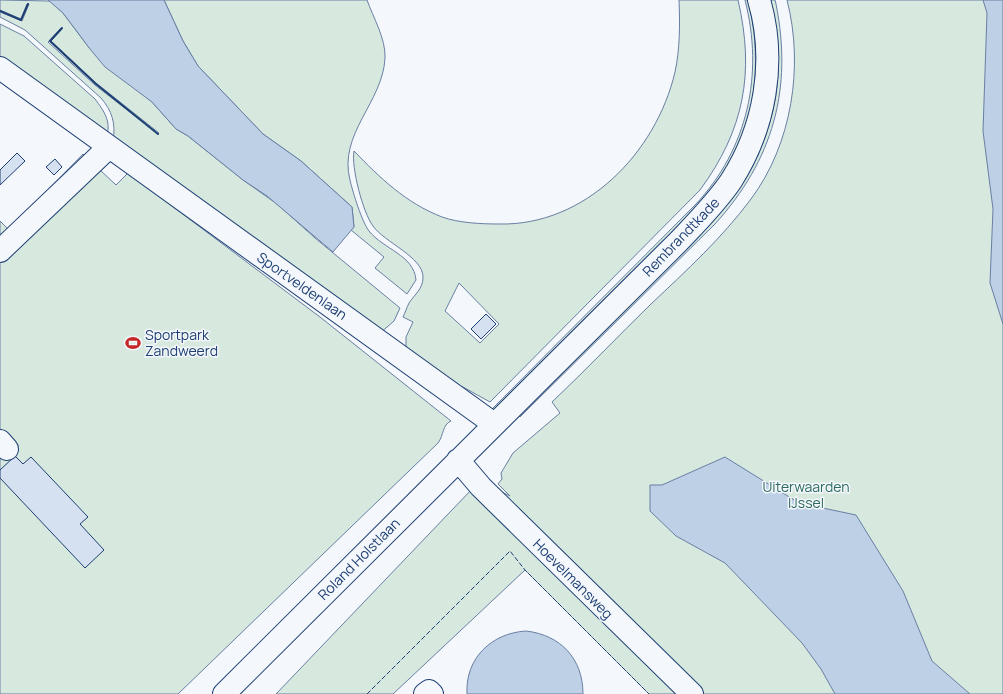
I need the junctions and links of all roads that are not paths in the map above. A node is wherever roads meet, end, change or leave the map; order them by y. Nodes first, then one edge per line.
1 (759, 0) edge
2 (0, 68) edge
3 (109, 147) junction
4 (0, 251) edge
5 (494, 424) junction
6 (458, 460) junction
7 (224, 694) edge
8 (426, 694) edge
9 (432, 694) edge
10 (692, 694) edge

1 - 5 street, Rembrandtkade
2 - 3 street, Sportveldenlaan
3 - 4 street
3 - 5 street, Sportveldenlaan
5 - 6 street, Roland Holstlaan
6 - 7 street, Roland Holstlaan
6 - 10 street, Hoevelmansweg
8 - 9 street

